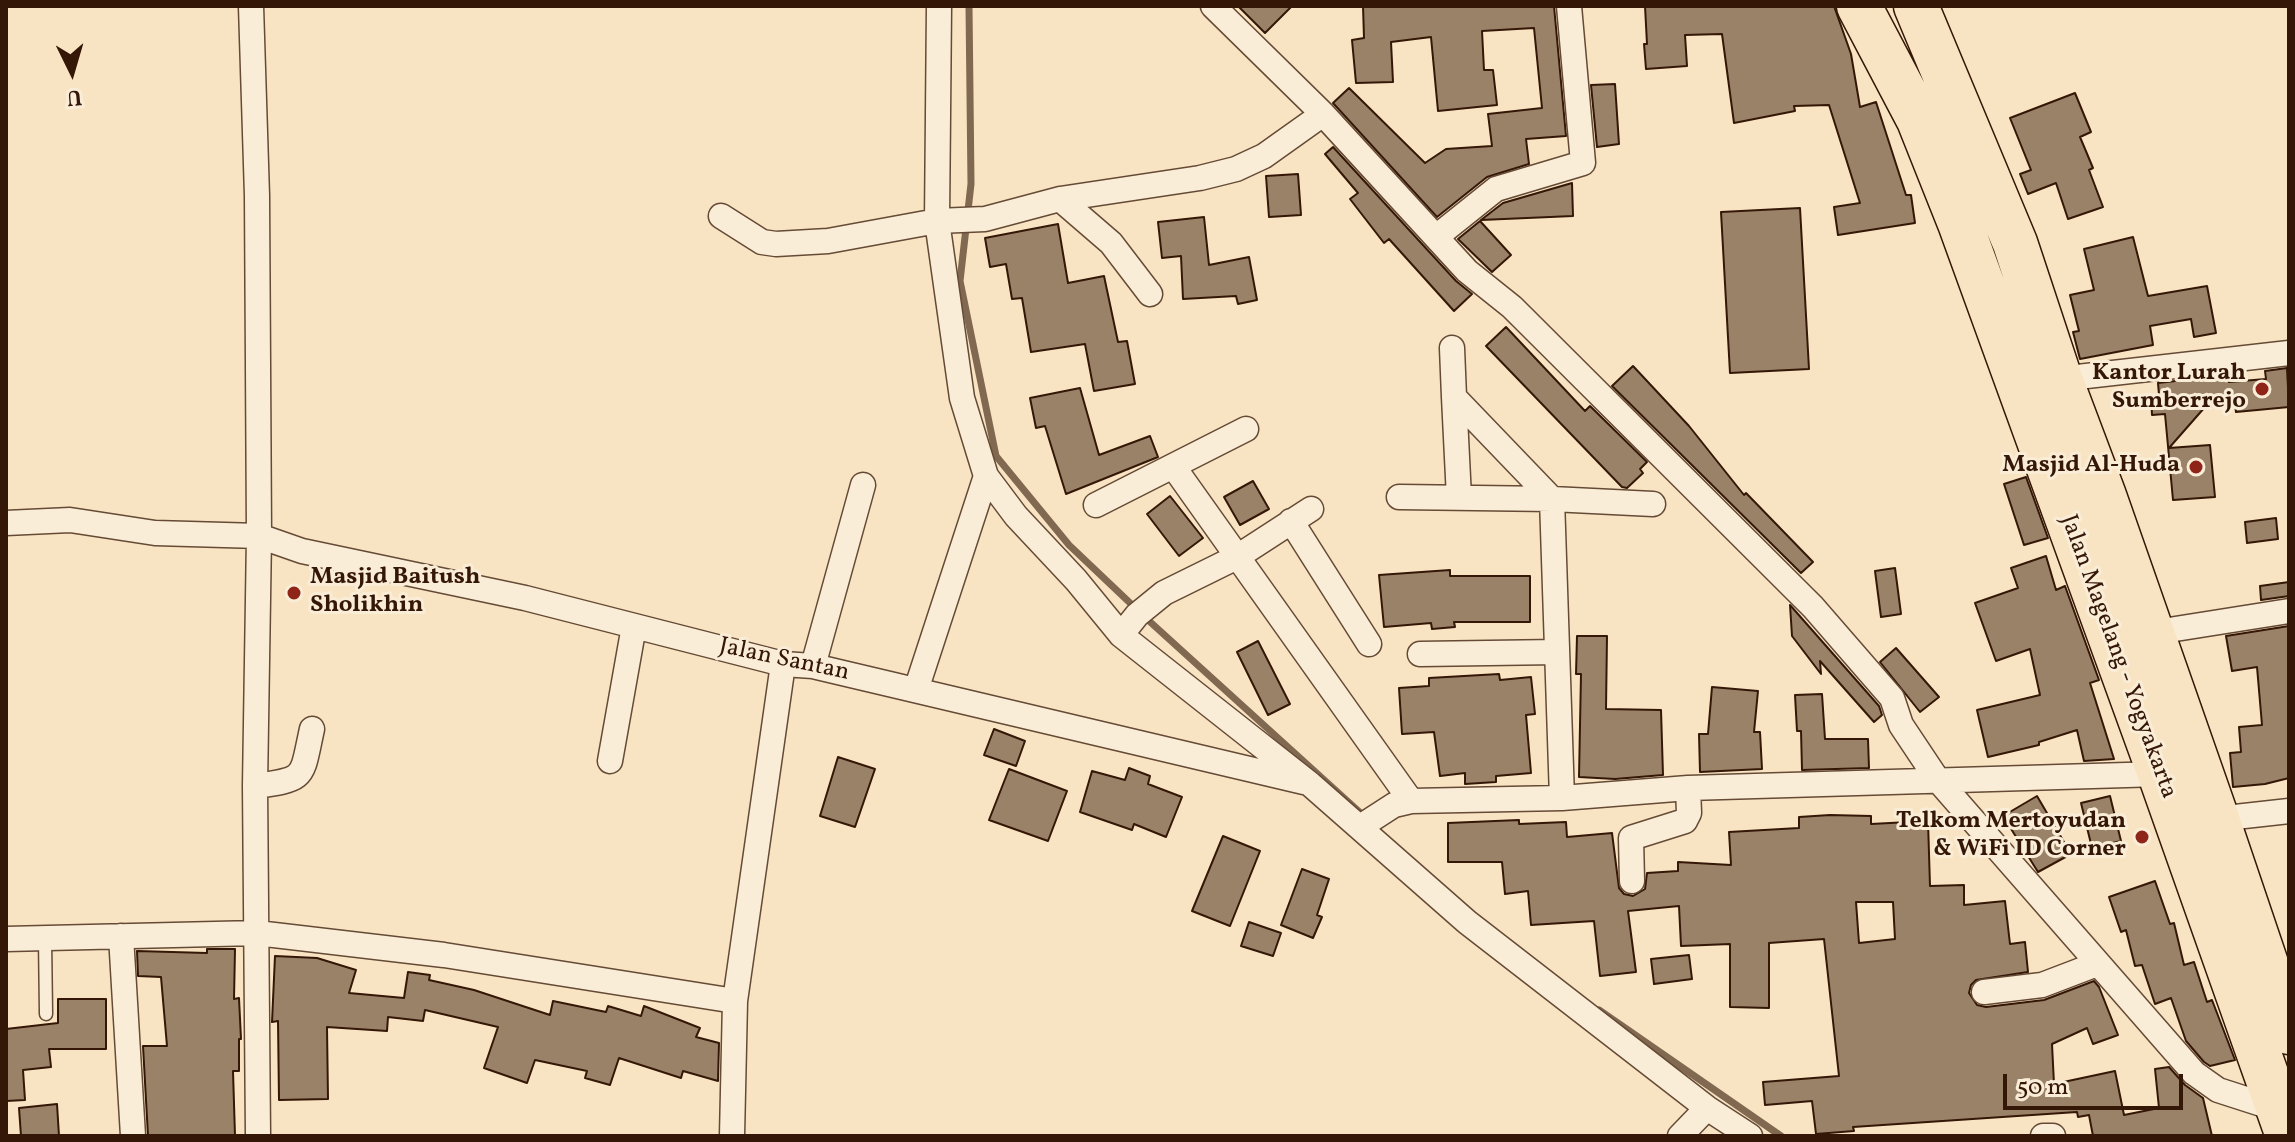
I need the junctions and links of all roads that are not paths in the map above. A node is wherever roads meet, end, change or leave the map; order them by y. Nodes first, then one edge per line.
1 (251, 6) edge
2 (939, 6) edge
3 (1213, 6) edge
4 (1569, 6) edge
5 (1859, 6) edge
6 (1916, 6) edge
7 (1323, 114) junction
8 (1060, 199) junction
9 (721, 216) dead end
10 (946, 221) junction
11 (1436, 237) junction
12 (1150, 294) dead end
13 (1452, 348) dead end
14 (2289, 353) edge
15 (2060, 379) junction
16 (1454, 397) junction
17 (1246, 429) dead end
18 (1173, 466) junction
19 (986, 476) junction
20 (863, 485) dead end
21 (2104, 496) junction
22 (1399, 497) dead end
23 (1459, 498) junction
24 (1552, 499) junction
25 (2061, 502) junction
26 (1653, 504) dead end
27 (1096, 505) dead end
28 (6, 523) edge
29 (259, 536) junction
30 (1237, 557) junction
31 (2289, 611) edge
32 (634, 626) junction
33 (2150, 633) junction
34 (1121, 635) junction
35 (1369, 644) dead end
36 (1557, 652) junction
37 (1420, 654) dead end
38 (783, 664) junction
39 (813, 666) junction
40 (916, 690) junction
41 (312, 729) dead end
42 (610, 761) dead end
43 (2160, 774) junction
44 (1937, 779) junction
45 (1310, 784) junction
46 (255, 786) junction
47 (1688, 788) junction
48 (1562, 798) junction
49 (1403, 803) junction
50 (2289, 811) edge
51 (2217, 819) junction
52 (1364, 824) junction
53 (1632, 881) dead end
54 (257, 933) junction
55 (121, 936) junction
56 (45, 938) junction
57 (6, 939) edge
58 (2097, 964) junction
59 (1984, 992) dead end
60 (735, 1001) junction
61 (46, 1014) dead end
62 (2289, 1032) edge
63 (1707, 1108) junction
64 (2283, 1129) edge
65 (133, 1136) edge
66 (258, 1136) edge
67 (732, 1136) edge
68 (1680, 1136) edge
69 (1750, 1136) edge
70 (2043, 1136) edge
71 (2053, 1136) edge

1 - 29 street
2 - 10 street
3 - 7 street
4 - 11 street
5 - 25 highway, Jalan Magelang - Yogyakarta
6 - 15 highway, Jalan Magelang - Yogyakarta
7 - 8 street
7 - 11 street
8 - 10 street
8 - 12 street
9 - 10 street
10 - 19 street
11 - 44 street
13 - 16 street
14 - 15 street
15 - 21 highway, Jalan Magelang - Yogyakarta
16 - 23 street
16 - 24 street
17 - 18 street
18 - 27 street
18 - 30 street
19 - 34 street
19 - 40 street
20 - 39 street
21 - 25 highway
21 - 33 highway, Jalan Magelang - Yogyakarta
22 - 23 street
23 - 24 street
24 - 26 street
24 - 36 street
25 - 43 highway, Jalan Magelang - Yogyakarta
28 - 29 street, Jalan Santan
29 - 32 street, Jalan Santan
29 - 46 street
30 - 34 street
30 - 35 street
30 - 49 street
31 - 33 street
32 - 38 street, Jalan Santan
32 - 42 street
33 - 51 highway, Jalan Magelang - Yogyakarta
34 - 45 street
36 - 37 street
36 - 48 street
38 - 39 street, Jalan Santan
38 - 60 street
39 - 40 street, Jalan Santan
40 - 45 street, Jalan Santan
41 - 46 street
43 - 44 street
43 - 64 highway, Jalan Magelang - Yogyakarta
44 - 47 street
44 - 58 street
45 - 52 street
46 - 54 street
47 - 48 street
47 - 53 street
48 - 49 street
49 - 52 street
50 - 51 street
51 - 62 highway, Jalan Magelang - Yogyakarta
52 - 63 street
54 - 55 street
54 - 60 street
54 - 66 street
55 - 56 street
55 - 65 street
56 - 57 street
56 - 61 lane
58 - 59 street
58 - 64 street
60 - 67 street
63 - 68 street
63 - 69 street
70 - 71 street

